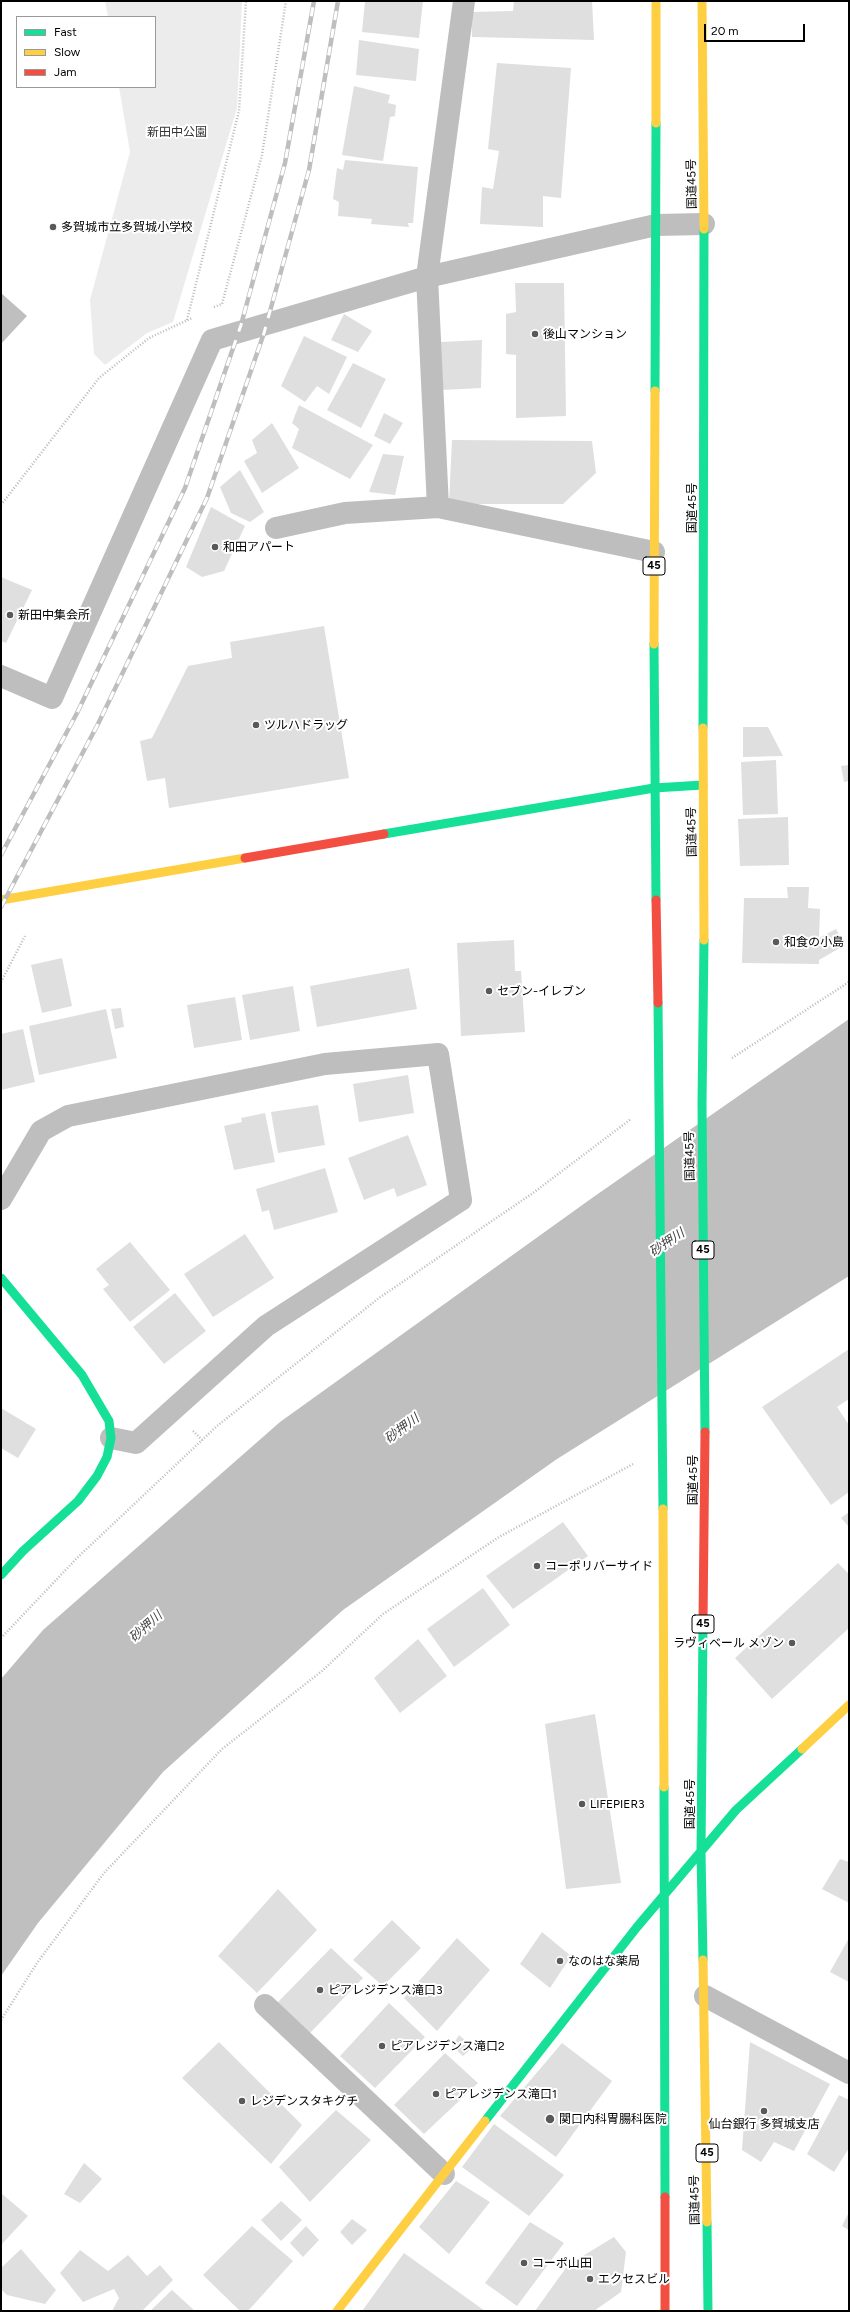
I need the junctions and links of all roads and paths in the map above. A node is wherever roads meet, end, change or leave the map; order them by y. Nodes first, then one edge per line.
1 (246, 1) edge
2 (286, 1) edge
3 (464, 1) edge
4 (656, 1) edge
5 (702, 1) edge
6 (704, 224) junction
7 (656, 225) junction
8 (427, 277) junction
9 (208, 310) dead end
10 (194, 317) dead end
11 (187, 320) junction
12 (1, 505) edge
13 (438, 507) junction
14 (276, 528) dead end
15 (654, 552) junction
16 (1, 676) edge
17 (703, 785) junction
18 (654, 788) junction
19 (1, 900) edge
20 (25, 936) dead end
21 (1, 982) edge
22 (849, 982) edge
23 (729, 1061) dead end
24 (633, 1118) dead end
25 (1, 1199) edge
26 (1, 1278) edge
27 (111, 1438) junction
28 (633, 1464) dead end
29 (1, 1575) edge
30 (1, 1638) edge
31 (849, 1705) edge
32 (702, 1852) junction
33 (666, 1894) junction
34 (705, 1996) junction
35 (265, 2005) dead end
36 (1, 2020) edge
37 (849, 2073) edge
38 (444, 2174) junction
39 (337, 2311) edge
40 (665, 2311) edge
41 (708, 2311) edge

1 - 11 path
2 - 9 path
3 - 8 street
4 - 7 main road, 国道45号 / 45
5 - 6 main road, 国道45号 / 45
6 - 7 street
6 - 17 main road, 国道45号 / 45
7 - 8 street
7 - 15 main road, 国道45号 / 45
8 - 13 street
8 - 16 street
10 - 11 path
11 - 12 path
13 - 14 street
13 - 15 street
15 - 18 main road, 国道45号 / 45
17 - 18 main road
17 - 32 main road, 国道45号 / 45
18 - 19 main road
18 - 33 main road, 国道45号 / 45
20 - 21 path
22 - 23 path
24 - 30 path
25 - 27 street
26 - 27 main road
27 - 29 main road
28 - 36 path
31 - 32 main road
32 - 33 main road
32 - 34 main road, 国道45号 / 45
33 - 38 main road
33 - 40 main road, 国道45号 / 45
34 - 37 street
34 - 41 main road, 国道45号 / 45
35 - 38 street
38 - 39 main road

